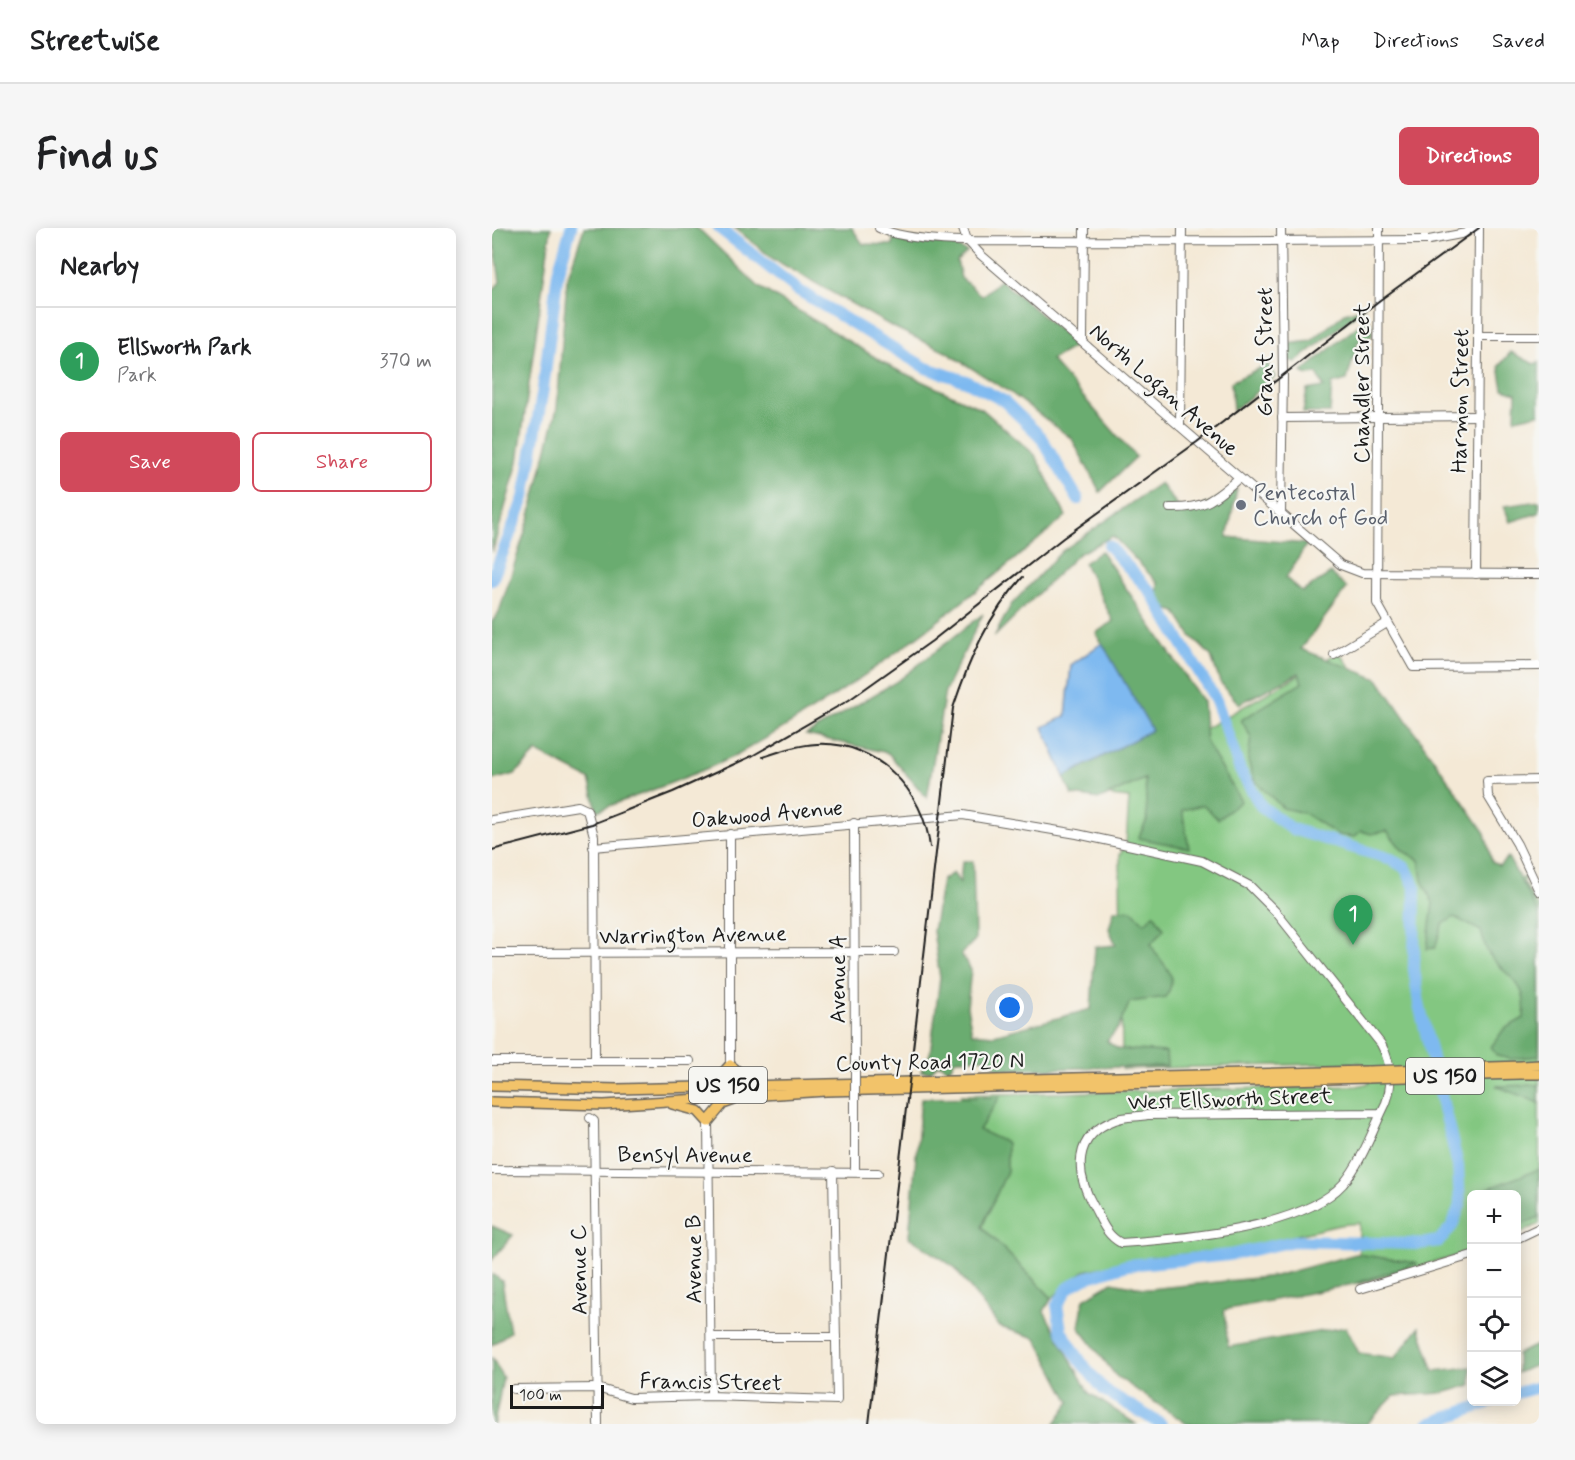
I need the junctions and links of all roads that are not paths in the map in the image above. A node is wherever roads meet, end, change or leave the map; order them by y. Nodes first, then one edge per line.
1 (880, 228) edge
2 (963, 228) edge
3 (1084, 228) edge
4 (1182, 228) edge
5 (1281, 228) edge
6 (1379, 228) edge
7 (1473, 228) edge
8 (1479, 228) edge
9 (967, 240) junction
10 (1182, 240) junction
11 (1281, 240) junction
12 (1379, 240) junction
13 (1083, 242) junction
14 (1478, 336) junction
15 (1539, 336) edge
16 (1083, 341) junction
17 (1477, 416) junction
18 (1379, 417) junction
19 (1282, 418) junction
20 (1180, 426) junction
21 (1239, 478) junction
22 (1170, 508) dead end
23 (1281, 513) junction
24 (1377, 574) junction
25 (1476, 574) junction
26 (1539, 574) edge
27 (1387, 623) junction
28 (1334, 655) dead end
29 (1539, 666) edge
30 (1539, 780) edge
31 (492, 820) edge
32 (854, 823) junction
33 (730, 834) junction
34 (1077, 834) joint
35 (593, 847) junction
36 (1529, 869) junction
37 (1539, 869) edge
38 (1539, 891) edge
39 (856, 951) junction
40 (729, 952) junction
41 (894, 952) dead end
42 (492, 953) edge
43 (593, 954) junction
44 (492, 1061) edge
45 (595, 1061) junction
46 (690, 1061) dead end
47 (730, 1065) junction
48 (1539, 1065) edge
49 (1522, 1070) junction
50 (1368, 1074) junction
51 (1539, 1074) edge
52 (768, 1085) junction
53 (492, 1086) edge
54 (675, 1087) junction
55 (747, 1096) junction
56 (492, 1102) edge
57 (662, 1102) junction
58 (1381, 1113) junction
59 (590, 1118) dead end
60 (708, 1122) junction
61 (492, 1170) edge
62 (710, 1171) junction
63 (833, 1171) junction
64 (855, 1171) junction
65 (595, 1172) junction
66 (878, 1173) dead end
67 (1539, 1228) edge
68 (1521, 1237) edge
69 (1467, 1257) edge
70 (1360, 1289) dead end
71 (711, 1337) junction
72 (836, 1337) junction
73 (597, 1388) junction
74 (514, 1389) dead end
75 (711, 1396) junction
76 (598, 1424) edge

1 - 9 street
2 - 9 street, North Logan Avenue
3 - 13 street
4 - 10 street
5 - 11 street, Grant Street
6 - 12 street, Chandler Street
7 - 12 street
8 - 14 street, Harmon Street
9 - 13 street
9 - 16 street, North Logan Avenue
10 - 11 street
10 - 13 street
10 - 20 street
11 - 12 street
11 - 19 street, Grant Street
12 - 18 street, Chandler Street
13 - 16 street
14 - 15 street
14 - 17 street, Harmon Street
16 - 20 street, North Logan Avenue
17 - 18 street
17 - 25 street, Harmon Street
18 - 19 street
18 - 24 street, Chandler Street
19 - 23 street, Grant Street
20 - 21 street, North Logan Avenue
21 - 22 street
21 - 23 street, North Logan Avenue
23 - 24 street, North Logan Avenue
24 - 25 street
24 - 27 street
25 - 26 street
27 - 28 street
27 - 29 street
30 - 36 street
31 - 35 street
32 - 33 street, Oakwood Avenue
32 - 34 street, Oakwood Avenue
32 - 39 street, Avenue A
33 - 35 street, Oakwood Avenue
33 - 40 street
34 - 58 street, West Ellsworth Street
35 - 43 street
36 - 37 street
36 - 38 street
39 - 40 street, Warrington Avenue
39 - 41 street, Warrington Avenue
39 - 64 street, Avenue A, bridge
40 - 43 street, Warrington Avenue
40 - 47 street
42 - 43 street, Warrington Avenue
43 - 45 street
44 - 45 street
45 - 46 street
47 - 52 main road
47 - 54 main road
48 - 49 main road, US 150
49 - 50 main road, US 150, bridge
49 - 51 main road, US 150
50 - 52 main road, County Road 1720 N / US 150
50 - 55 main road, County Road 1720 N / US 150
52 - 54 main road, County Road 1720 N / US 150
53 - 54 main road, County Road 1720 N / US 150
55 - 57 main road, US 150
55 - 60 main road
56 - 57 main road, US 150
57 - 60 main road
58 - 58 street, West Ellsworth Street
59 - 65 street, Avenue C
60 - 62 street, Avenue B
61 - 65 street, Bensyl Avenue
62 - 63 street, Bensyl Avenue
62 - 65 street, Bensyl Avenue
62 - 71 street, Avenue B
63 - 64 street, Bensyl Avenue
63 - 72 street
64 - 66 street, Bensyl Avenue
65 - 73 street, Avenue C
67 - 68 street
69 - 70 street
71 - 72 street
71 - 75 street, Avenue B
72 - 75 street, Francis Street
73 - 74 street, Francis Street
73 - 75 street, Francis Street
73 - 76 street, Avenue C

